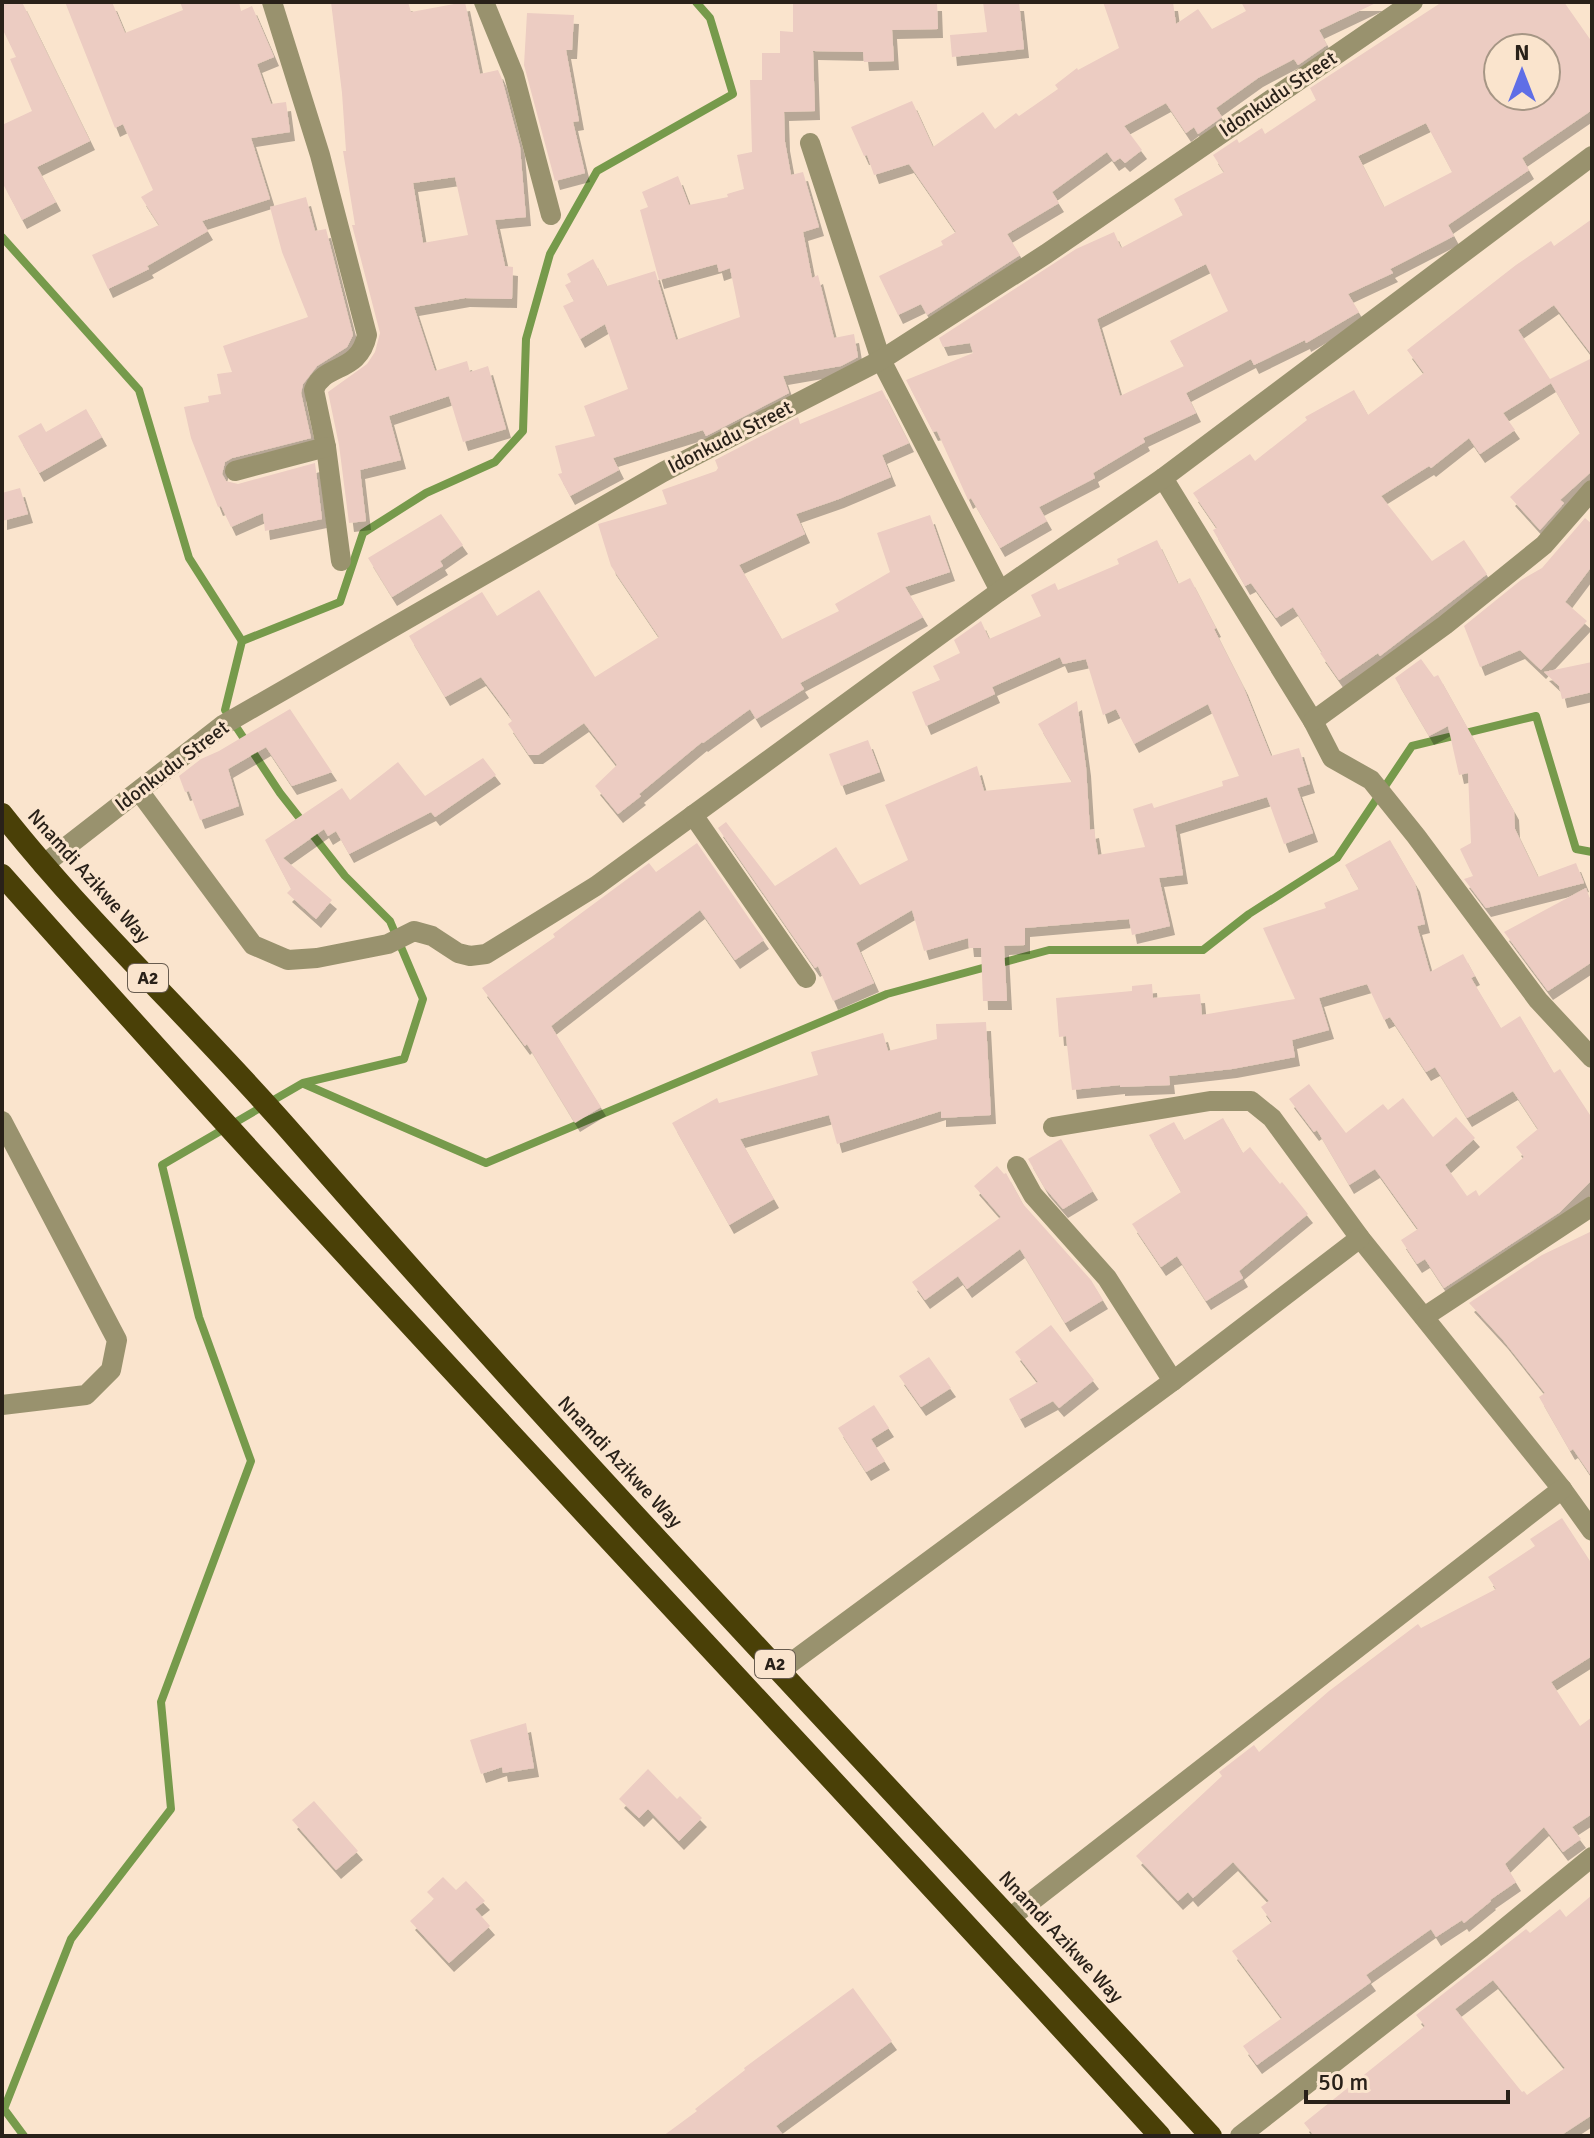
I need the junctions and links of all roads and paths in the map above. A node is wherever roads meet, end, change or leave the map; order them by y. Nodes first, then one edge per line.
1 (272, 2) edge
2 (484, 2) edge
3 (1413, 2) edge
4 (810, 143) dead end
5 (1592, 156) edge
6 (551, 215) dead end
7 (881, 360) junction
8 (326, 447) junction
9 (235, 471) dead end
10 (1163, 478) junction
11 (1592, 490) edge
12 (341, 561) dead end
13 (1000, 591) junction
14 (1313, 721) junction
15 (139, 791) junction
16 (2, 814) edge
17 (693, 815) junction
18 (43, 865) junction
19 (3, 878) edge
20 (806, 978) dead end
21 (1592, 1058) edge
22 (2, 1121) edge
23 (1053, 1127) dead end
24 (1017, 1166) dead end
25 (1592, 1206) edge
26 (1360, 1238) junction
27 (1424, 1317) junction
28 (1173, 1381) junction
29 (2, 1405) edge
30 (1562, 1489) junction
31 (1592, 1531) edge
32 (781, 1670) junction
33 (1592, 1857) edge
34 (1011, 1917) junction
35 (1160, 2136) edge
36 (1211, 2136) edge
37 (1240, 2136) edge

1 - 8 street
2 - 6 street
3 - 7 street, Idonkudu Street
4 - 7 street
5 - 10 street
7 - 13 street
7 - 15 street, Idonkudu Street
8 - 9 street
8 - 12 street
10 - 13 street
10 - 14 street
11 - 14 street
13 - 17 street
14 - 21 street
15 - 17 street
15 - 18 street, Idonkudu Street
16 - 18 highway, Nnamdi Azikwe Way / A2
17 - 20 street
18 - 32 highway, Nnamdi Azikwe Way / A2
19 - 35 highway, A2
22 - 29 street
23 - 26 street
24 - 28 street
25 - 27 street
26 - 27 street
26 - 28 street
27 - 30 street
28 - 32 street
30 - 31 street
30 - 34 street
32 - 34 highway, Nnamdi Azikwe Way / A2
33 - 37 street
34 - 36 highway, Nnamdi Azikwe Way / A2

